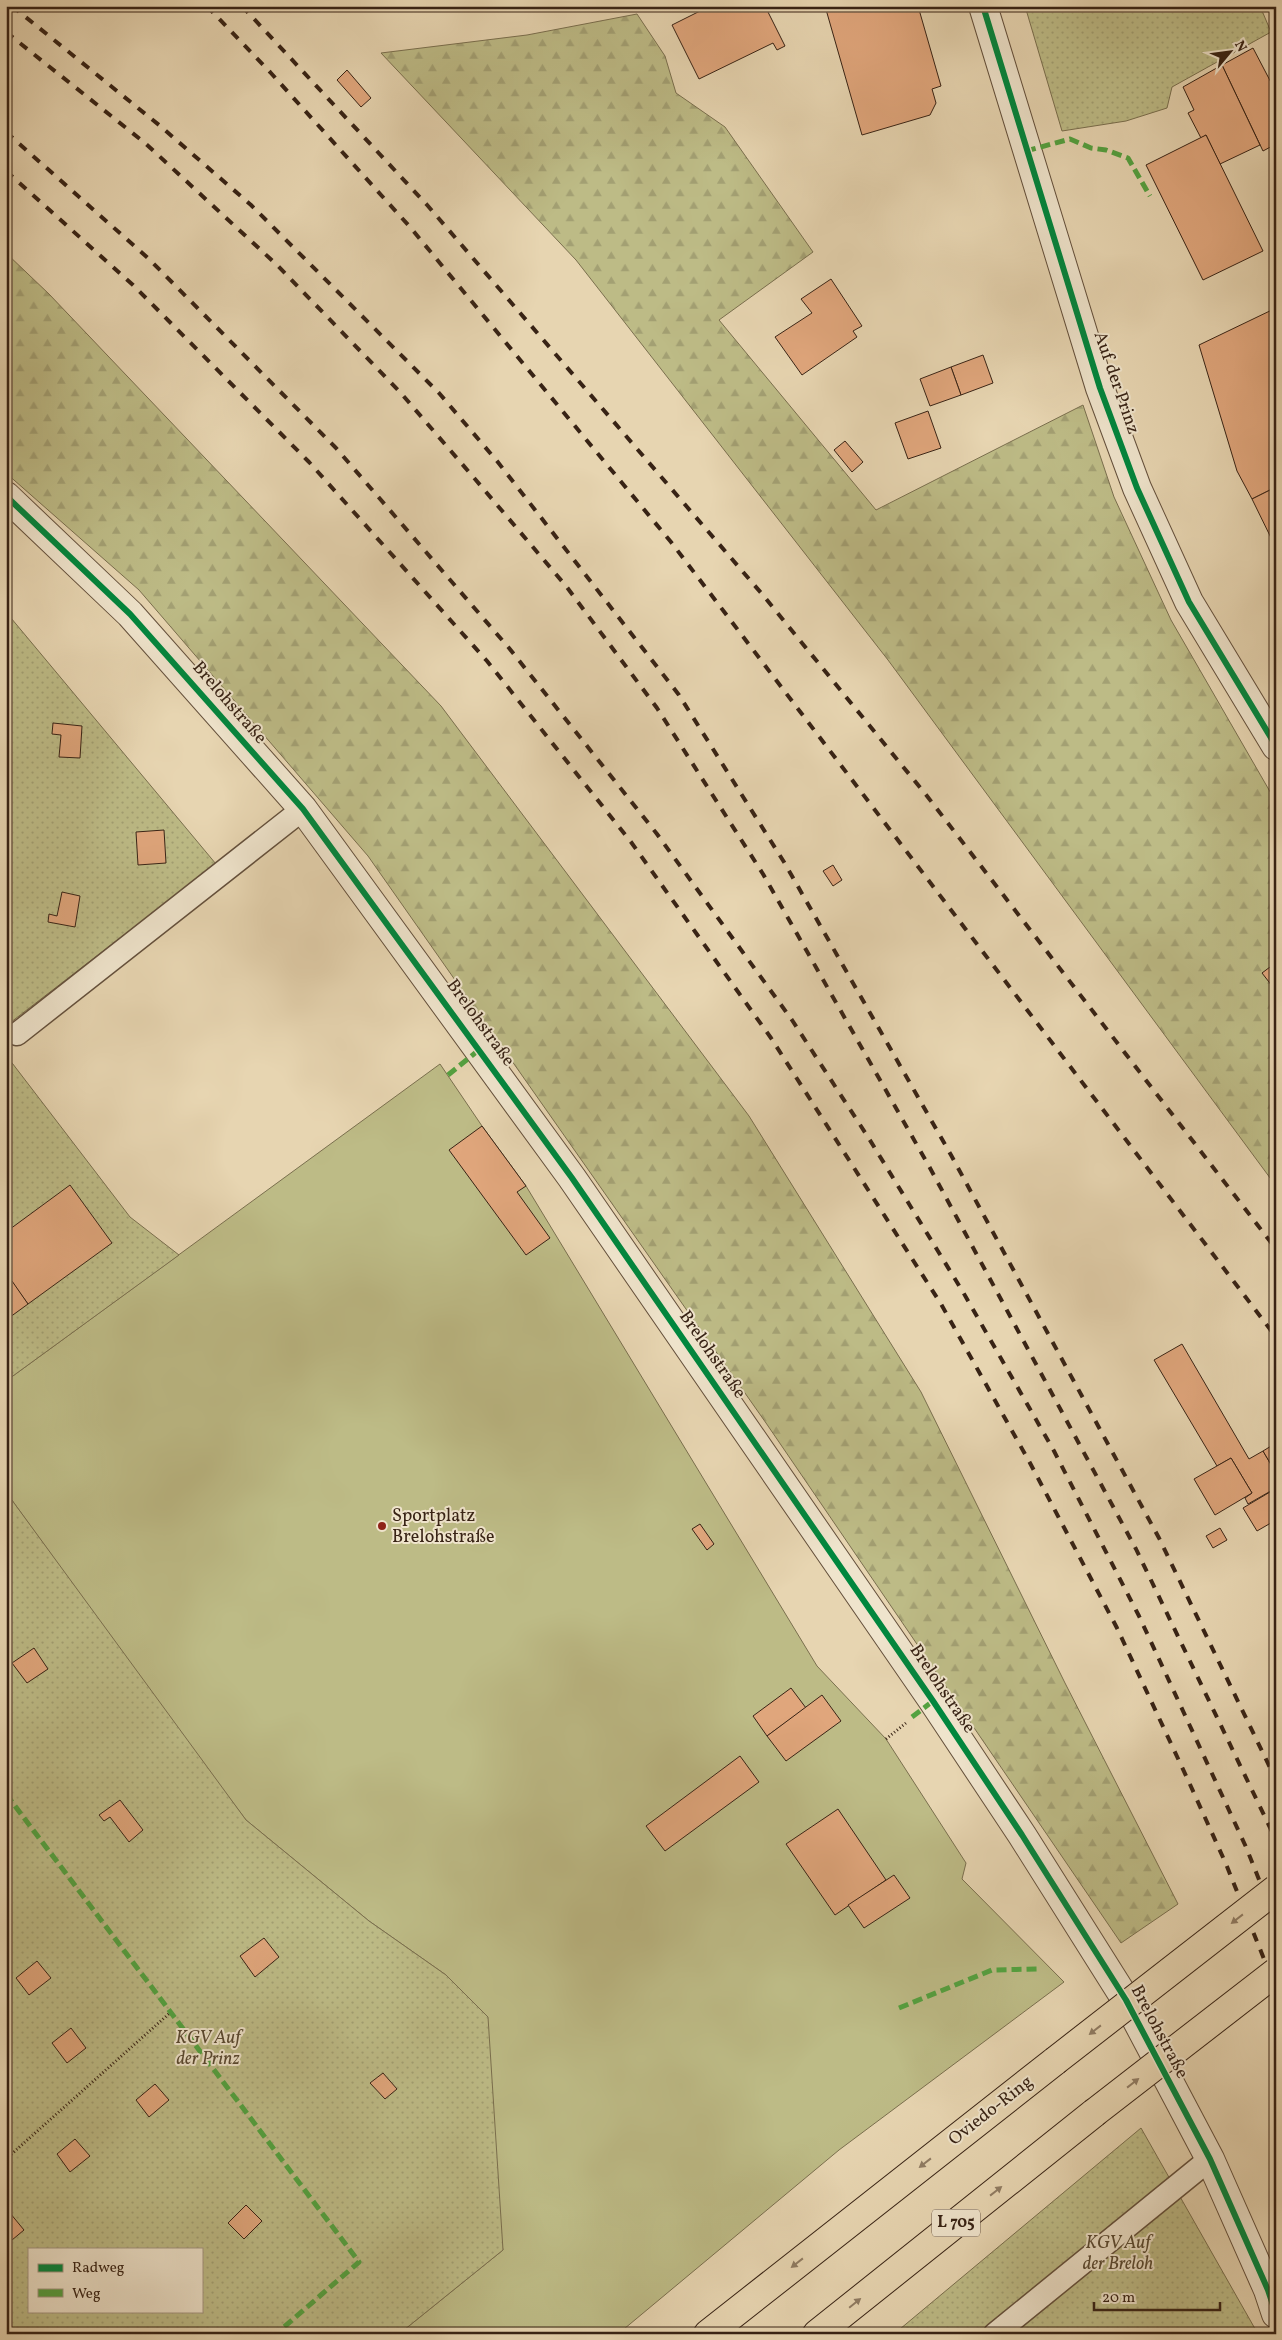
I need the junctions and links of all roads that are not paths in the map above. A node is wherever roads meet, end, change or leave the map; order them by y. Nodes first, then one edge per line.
1 (982, 6) edge
2 (6, 496) edge
3 (1276, 746) edge
4 (302, 809) junction
5 (17, 1034) dead end
6 (1276, 1889) edge
7 (1276, 1972) edge
8 (1210, 2160) junction
9 (1276, 2314) edge
10 (708, 2334) edge
11 (817, 2334) edge
12 (995, 2334) edge

1 - 3 street, Auf der Prinz
2 - 4 street, Brelohstraße
4 - 5 lane
4 - 8 street, Brelohstraße
6 -> 10 highway, Oviedo-Ring, bridge
11 -> 7 highway, L 705, bridge
8 - 9 street, Brelohstraße
8 - 12 lane

